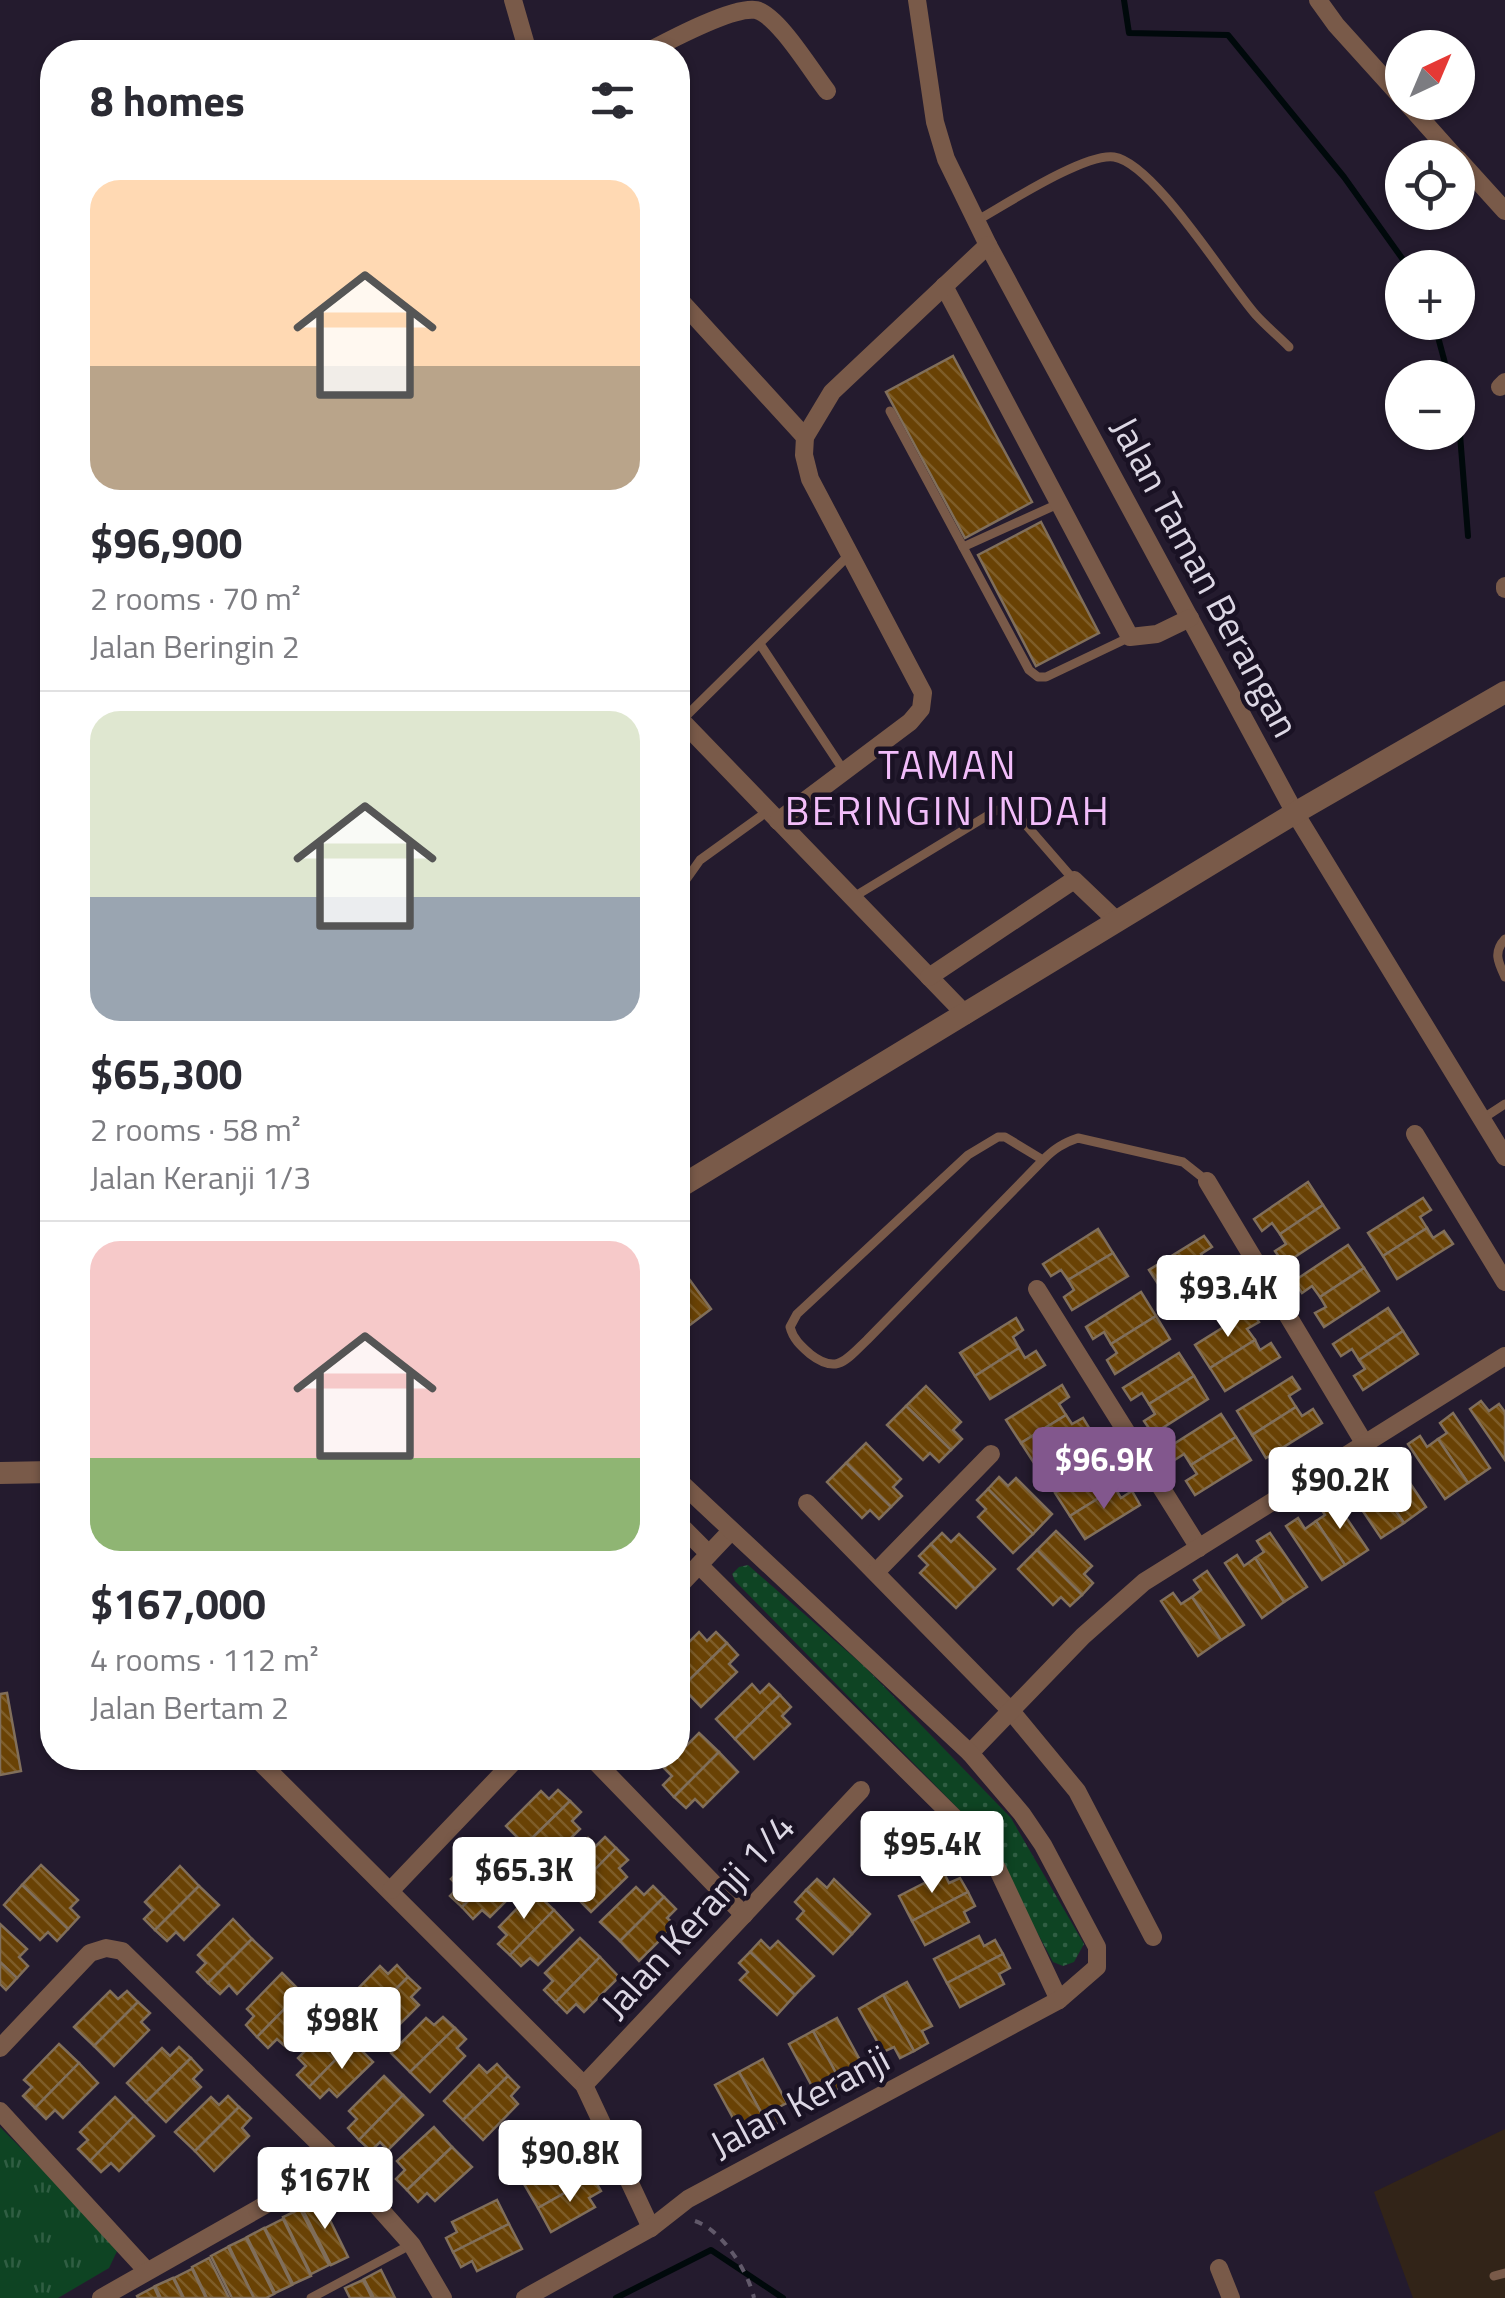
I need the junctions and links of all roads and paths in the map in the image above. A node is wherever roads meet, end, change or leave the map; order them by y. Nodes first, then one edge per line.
1 (513, 0) edge
2 (917, 0) edge
3 (1318, 0) edge
4 (525, 40) edge
5 (668, 40) edge
6 (1385, 79) edge
7 (827, 91) dead end
8 (1422, 120) edge
9 (1441, 140) edge
10 (1475, 178) edge
11 (1505, 212) edge
12 (976, 221) junction
13 (988, 246) junction
14 (944, 286) junction
15 (690, 311) edge
16 (1289, 347) dead end
17 (890, 412) dead end
18 (805, 437) junction
19 (1060, 503) junction
20 (964, 547) junction
21 (849, 556) junction
22 (1190, 618) junction
23 (1130, 636) junction
24 (760, 644) junction
25 (1505, 692) edge
26 (690, 710) edge
27 (690, 729) edge
28 (844, 772) junction
29 (1295, 812) junction
30 (773, 816) junction
31 (690, 873) edge
32 (1074, 880) junction
33 (852, 898) junction
34 (1118, 922) junction
35 (1505, 938) edge
36 (929, 977) junction
37 (1505, 977) edge
38 (966, 1015) junction
39 (1505, 1104) edge
40 (1482, 1119) junction
41 (1415, 1134) dead end
42 (1505, 1157) edge
43 (1043, 1160) junction
44 (690, 1172) edge
45 (1208, 1181) joint
46 (1505, 1282) edge
47 (1037, 1289) dead end
48 (1505, 1356) edge
49 (1366, 1446) junction
50 (991, 1454) dead end
51 (40, 1472) edge
52 (0, 1474) edge
53 (690, 1492) edge
54 (807, 1504) dead end
55 (730, 1532) junction
56 (690, 1540) edge
57 (1200, 1548) junction
58 (704, 1559) junction
59 (876, 1572) junction
60 (690, 1574) edge
61 (1011, 1711) junction
62 (970, 1753) junction
63 (268, 1770) edge
64 (505, 1770) edge
65 (604, 1770) edge
66 (861, 1790) dead end
67 (391, 1890) junction
68 (744, 1915) junction
69 (1154, 1937) dead end
70 (1059, 2000) junction
71 (0, 2048) edge
72 (584, 2085) junction
73 (0, 2111) edge
74 (339, 2163) junction
75 (659, 2223) junction
76 (412, 2244) junction
77 (1219, 2268) dead end
78 (147, 2272) junction
79 (101, 2298) edge
80 (311, 2298) edge
81 (443, 2298) edge
82 (525, 2298) edge
83 (754, 2298) edge
84 (1231, 2298) edge

1 - 4 street
2 - 12 street, Jalan Taman Berangan
3 - 6 street
5 - 7 street
8 - 9 street
10 - 11 street
12 - 13 street, Jalan Taman Berangan
12 - 16 lane
13 - 14 street
13 - 22 street, Jalan Taman Berangan
14 - 18 street
14 - 19 street
15 - 18 street
17 - 20 lane
18 - 21 street
19 - 20 lane
19 - 23 street
20 - 23 lane
21 - 24 lane
21 - 28 street
22 - 23 street
22 - 29 street, Jalan Taman Berangan
24 - 26 lane
24 - 28 lane
25 - 29 street
27 - 30 street
28 - 30 street
29 - 34 street
29 - 40 street, Jalan Taman Berangan
30 - 31 lane
30 - 33 street
32 - 33 lane
32 - 34 street
32 - 36 street
33 - 36 street
34 - 38 street
35 - 37 lane
36 - 38 street
38 - 44 street
39 - 40 lane
40 - 42 street, Jalan Taman Berangan
41 - 46 street
43 - 43 lane
43 - 45 lane
45 - 49 street
47 - 57 street
48 - 49 street
49 - 57 street
50 - 59 street
51 - 52 street
53 - 55 street
54 - 59 street
55 - 58 street
55 - 62 street
56 - 58 street
57 - 61 street
58 - 60 street
58 - 70 street
59 - 61 street
61 - 62 street
61 - 69 street
62 - 70 street, Jalan Keranji
63 - 67 street
64 - 67 street
65 - 68 street
66 - 68 street, Jalan Keranji 1/4
67 - 72 street
68 - 72 street, Jalan Keranji 1/4
70 - 75 street, Jalan Keranji
71 - 74 street
72 - 75 street
73 - 78 street
74 - 76 street
74 - 78 street
75 - 82 street, Jalan Keranji
75 - 83 path
76 - 80 lane
76 - 81 street
77 - 84 street
78 - 79 street

